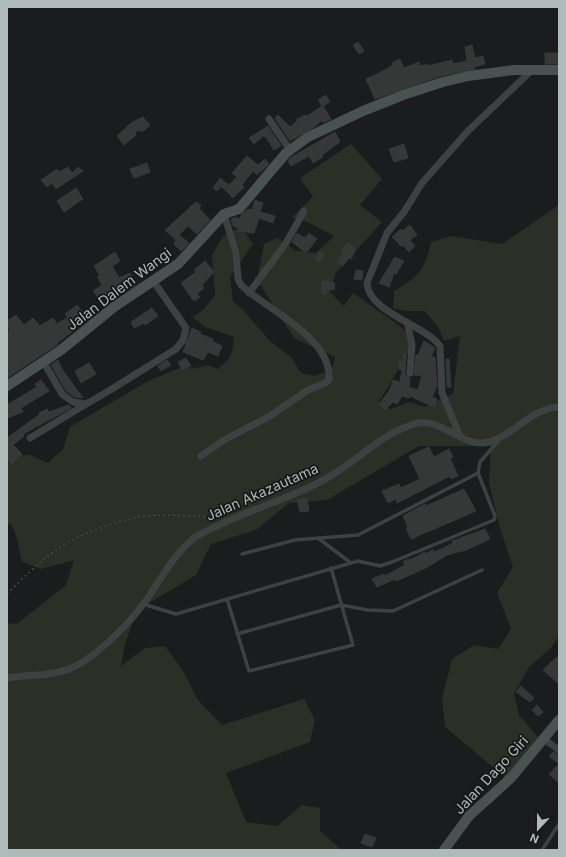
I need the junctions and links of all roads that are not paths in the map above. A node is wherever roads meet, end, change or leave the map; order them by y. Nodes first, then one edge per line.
1 (532, 70) junction
2 (559, 70) edge
3 (269, 119) dead end
4 (290, 150) junction
5 (304, 211) dead end
6 (224, 214) junction
7 (154, 282) junction
8 (249, 293) junction
9 (407, 322) junction
10 (43, 361) junction
11 (410, 374) dead end
12 (7, 386) edge
13 (86, 404) junction
14 (559, 407) edge
15 (460, 436) junction
16 (502, 436) junction
17 (30, 438) dead end
18 (201, 456) dead end
19 (478, 473) junction
20 (318, 538) junction
21 (242, 554) dead end
22 (351, 563) junction
23 (330, 568) junction
24 (482, 570) dead end
25 (227, 599) junction
26 (143, 604) junction
27 (341, 605) junction
28 (237, 634) junction
29 (7, 678) edge
30 (559, 720) edge
31 (544, 739) junction
32 (559, 750) edge
33 (559, 824) edge
34 (444, 850) edge
35 (542, 850) edge

1 - 2 street, Jalan Dalem Wangi
1 - 4 street, Jalan Dalem Wangi
1 - 9 street
3 - 4 street
4 - 6 street, Jalan Dalem Wangi
5 - 8 street
6 - 7 street, Jalan Dalem Wangi
6 - 8 street
7 - 10 street, Jalan Dalem Wangi
7 - 13 street
8 - 18 street
9 - 11 street
9 - 15 street
10 - 12 street, Jalan Dalem Wangi
10 - 13 street
13 - 17 street
14 - 16 street, Jalan Akazautama
15 - 16 street, Jalan Akazautama
15 - 26 street, Jalan Akazautama
16 - 19 lane
19 - 20 lane
19 - 22 lane
20 - 21 lane
20 - 22 lane
22 - 23 lane
23 - 25 lane
23 - 27 lane
24 - 27 lane
25 - 26 lane
25 - 28 lane
26 - 29 street, Jalan Akazautama
27 - 28 lane
27 - 28 lane
30 - 31 street, Jalan Dago Giri
31 - 32 street
31 - 34 street, Jalan Dago Giri
33 - 35 lane

